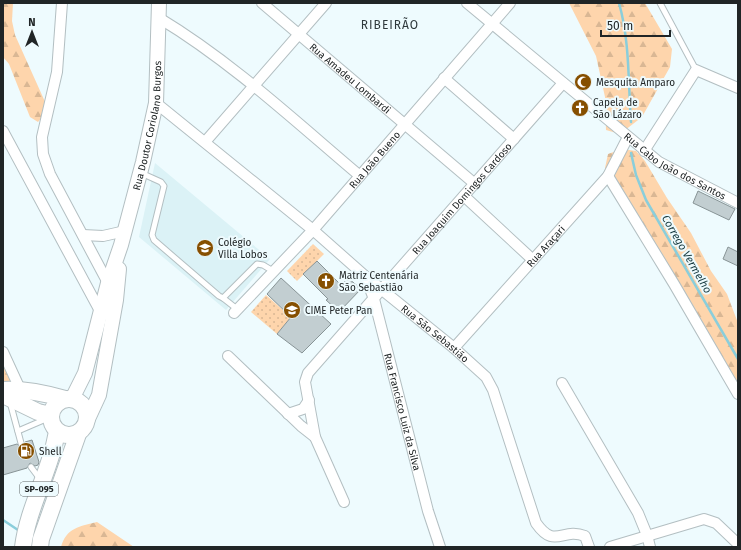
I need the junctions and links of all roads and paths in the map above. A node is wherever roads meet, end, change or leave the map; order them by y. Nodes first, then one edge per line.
1 (62, 3) edge
2 (262, 3) edge
3 (326, 3) edge
4 (467, 3) edge
5 (510, 3) edge
6 (660, 3) edge
7 (160, 7) edge
8 (492, 24) junction
9 (299, 34) junction
10 (696, 70) junction
11 (444, 78) junction
12 (564, 83) junction
13 (254, 86) junction
14 (738, 88) edge
15 (156, 103) junction
16 (405, 124) junction
17 (3, 131) edge
18 (628, 138) junction
19 (514, 139) junction
20 (205, 142) junction
21 (644, 151) junction
22 (140, 173) junction
23 (360, 176) junction
24 (608, 176) junction
25 (474, 184) junction
26 (464, 196) junction
27 (738, 203) edge
28 (313, 230) junction
29 (125, 231) junction
30 (83, 235) junction
31 (121, 245) junction
32 (533, 260) junction
33 (272, 271) junction
34 (365, 276) junction
35 (108, 283) junction
36 (382, 288) junction
37 (223, 298) junction
38 (374, 299) junction
39 (116, 300) junction
40 (100, 311) junction
41 (235, 311) joint
42 (454, 348) junction
43 (3, 352) edge
44 (228, 356) dead end
45 (562, 383) dead end
46 (9, 393) edge
47 (738, 394) edge
48 (69, 399) junction
49 (309, 400) junction
50 (288, 414) junction
51 (88, 421) junction
52 (53, 422) junction
53 (18, 432) junction
54 (78, 434) junction
55 (315, 437) junction
56 (21, 443) dead end
57 (31, 467) dead end
58 (42, 481) junction
59 (344, 502) dead end
60 (647, 535) junction
61 (738, 544) edge
62 (23, 547) edge
63 (40, 547) edge
64 (440, 547) edge
65 (589, 547) edge
66 (610, 547) edge
67 (650, 547) edge

1 - 30 street
2 - 9 street, Rua Amadeu Lombardi
3 - 9 street
4 - 8 street, Rua Cabo João dos Santos
5 - 8 street, Rua João Bueno
6 - 10 lane
7 - 13 street
7 - 15 street, Rua Doutor Coriolano Burgos
8 - 11 street, Rua João Bueno
8 - 12 street, Rua Cabo João dos Santos
9 - 13 street
9 - 16 street, Rua Amadeu Lombardi
10 - 14 street
10 - 21 street
11 - 16 street, Rua João Bueno
11 - 19 street
12 - 18 street, Rua Cabo João dos Santos
12 - 19 street, Rua Joaquim Domingos Cardoso
13 - 20 street
13 - 23 street
15 - 20 street, Rua São Sebastião
15 - 22 street, Rua Doutor Coriolano Burgos
16 - 23 street, Rua João Bueno
16 - 25 street, Rua Amadeu Lombardi
17 - 40 street
18 - 21 street, Rua Cabo João dos Santos
18 - 24 street, Rua Araçari
19 - 25 street, Rua Joaquim Domingos Cardoso
20 - 28 street, Rua São Sebastião
21 - 27 street, Rua Cabo João dos Santos
22 - 29 street, Rua Doutor Coriolano Burgos
22 - 37 lane
23 - 28 street, Rua João Bueno
24 - 32 street, Rua Araçari
24 - 47 street
25 - 26 street, Rua Joaquim Domingos Cardoso
26 - 32 street
26 - 36 street, Rua Joaquim Domingos Cardoso
28 - 33 street, Rua João Bueno
28 - 34 street, Rua São Sebastião
29 - 30 street
29 - 31 street, Rua Doutor Coriolano Burgos
30 - 35 street
31 - 35 street
31 - 39 street
32 - 42 street, Rua Araçari
33 - 37 lane
33 - 41 street, Rua João Bueno
34 - 36 street, Rua São Sebastião
34 - 38 street, Rua Francisco Luiz da Silva
35 - 39 street
35 - 40 street
36 - 38 street, Rua Joaquim Domingos Cardoso
36 - 42 street, Rua São Sebastião
37 - 41 lane
38 - 49 street, Rua Joaquim Domingos Cardoso
38 - 64 street, Rua Francisco Luiz da Silva
39 - 51 street
40 - 48 street
42 - 65 street, Rua São Sebastião
43 - 46 street
44 - 50 street
45 - 60 street
46 - 48 main road
46 - 52 main road
46 - 53 lane
48 - 51 main road
48 - 52 main road, SP-095
49 - 50 street
49 - 55 street, Rua Joaquim Domingos Cardoso
50 - 55 street
51 - 54 main road, SP-095
52 - 53 lane
52 - 54 main road
52 - 58 main road, SP-095
53 - 56 lane
54 - 63 main road, SP-095
55 - 59 street
57 - 58 lane
58 - 62 main road, SP-095
60 - 61 street
60 - 66 street
60 - 67 street

